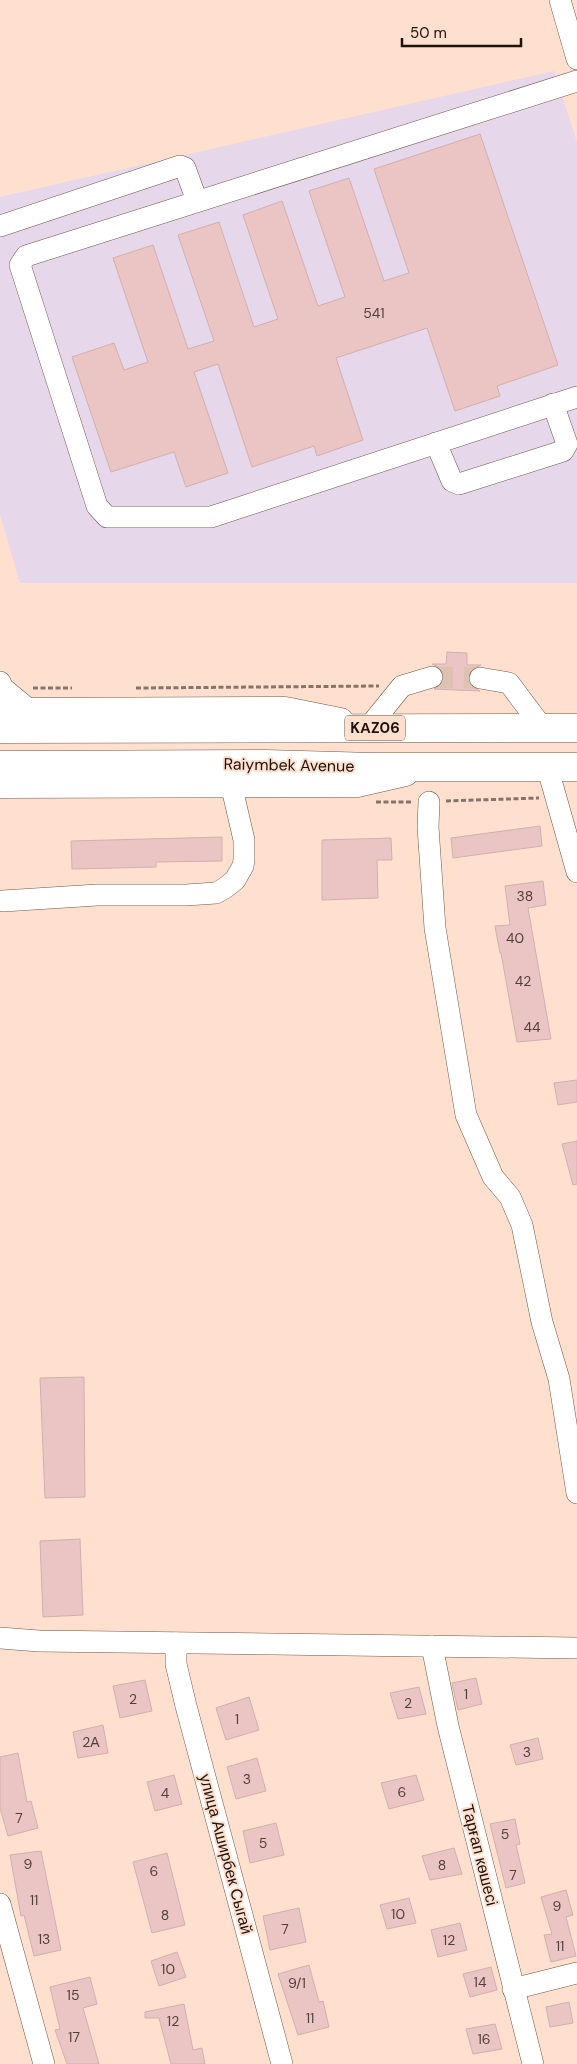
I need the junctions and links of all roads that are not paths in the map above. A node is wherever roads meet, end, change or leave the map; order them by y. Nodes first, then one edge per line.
1 (560, 0) edge
2 (577, 59) edge
3 (577, 81) edge
4 (197, 201) junction
5 (0, 226) edge
6 (577, 397) edge
7 (553, 404) junction
8 (436, 443) junction
9 (432, 677) tunnel mouth
10 (480, 678) tunnel mouth
11 (1, 694) edge
12 (542, 727) junction
13 (368, 728) junction
14 (577, 728) edge
15 (0, 729) edge
16 (0, 765) edge
17 (430, 766) junction
18 (547, 766) junction
19 (577, 767) edge
20 (0, 784) edge
21 (232, 784) junction
22 (429, 802) dead end
23 (577, 872) edge
24 (3, 901) dead end
25 (577, 1493) edge
26 (0, 1638) edge
27 (176, 1643) junction
28 (432, 1646) junction
29 (577, 1648) edge
30 (0, 1904) edge
31 (577, 1973) edge
32 (513, 1989) junction
33 (44, 2064) edge
34 (282, 2064) edge
35 (533, 2064) edge

1 - 2 street
3 - 4 street
4 - 5 street
4 - 8 street
6 - 7 street
7 - 8 street
7 - 8 street
9 - 13 street
10 - 12 street
11 - 13 main road
12 - 13 main road, KАZ06
12 - 14 main road, KАZ06
13 - 15 main road, KАZ06
16 - 17 main road, Raiymbek Avenue
17 - 18 main road, Raiymbek Avenue
17 - 21 main road
18 - 19 main road, Raiymbek Avenue
18 - 23 street
20 - 21 main road
21 - 24 street
22 - 25 street
26 - 27 street
27 - 28 street
27 - 34 street, улица Аширбек Сыгай
28 - 29 street
28 - 32 street, Тарғап көшесі
30 - 33 street
31 - 32 street
32 - 35 street, Тарғап көшесі

